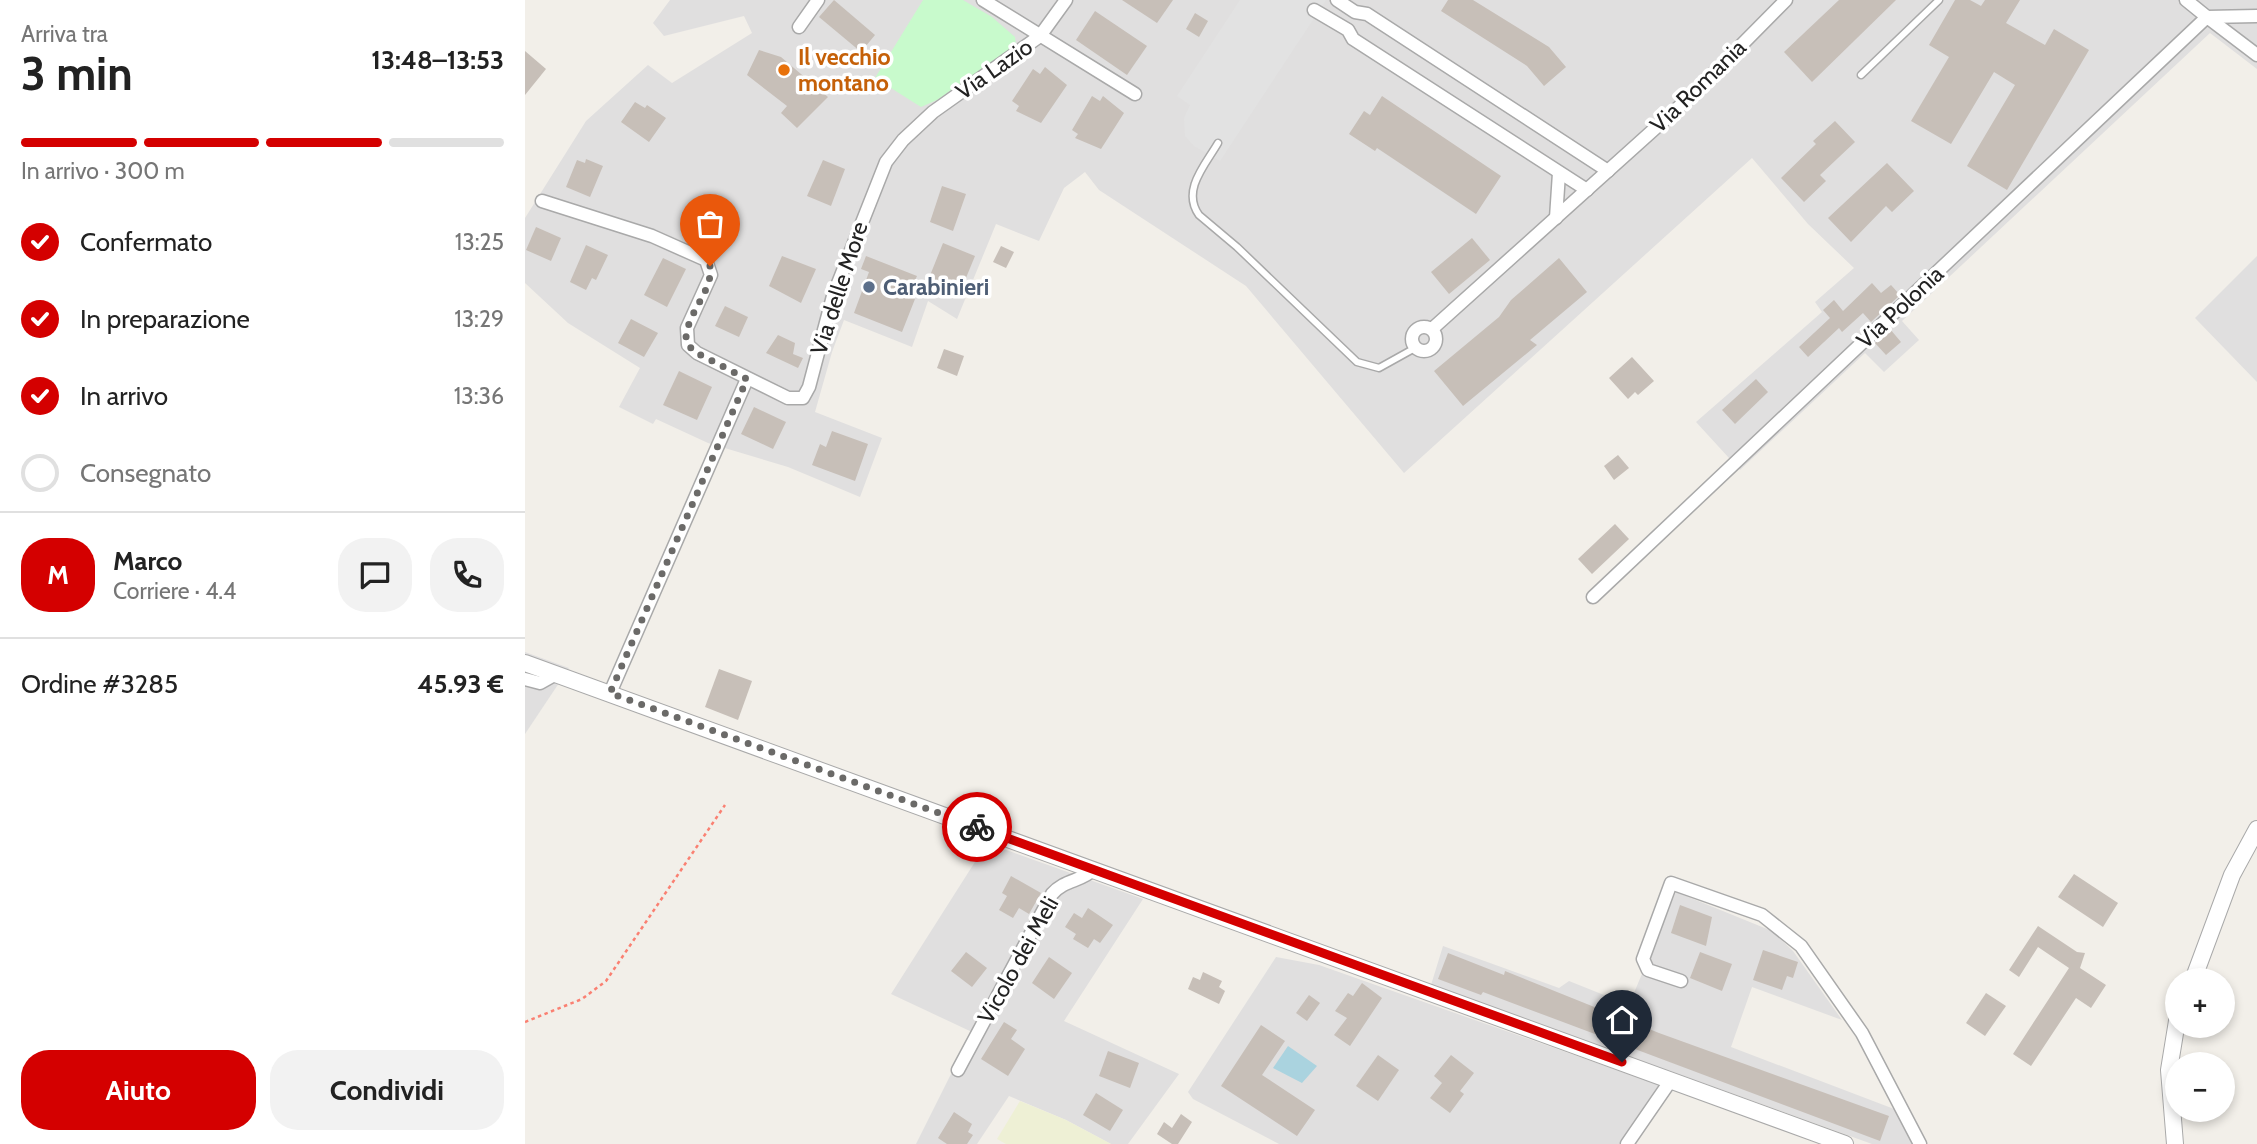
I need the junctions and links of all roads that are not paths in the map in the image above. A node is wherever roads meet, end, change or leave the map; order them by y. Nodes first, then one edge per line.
1 (818, 0) edge
2 (983, 0) edge
3 (1066, 0) edge
4 (1337, 0) edge
5 (1786, 0) edge
6 (1939, 0) edge
7 (2186, 0) edge
8 (1314, 10) dead end
9 (2257, 16) edge
10 (2207, 17) junction
11 (799, 27) dead end
12 (1040, 36) junction
13 (2257, 55) edge
14 (1861, 75) dead end
15 (1135, 94) dead end
16 (913, 130) joint
17 (1219, 143) dead end
18 (1608, 171) junction
19 (1559, 173) junction
20 (1587, 190) junction
21 (542, 201) dead end
22 (1556, 218) junction
23 (1415, 348) joint
24 (747, 379) junction
25 (1593, 597) dead end
26 (525, 663) edge
27 (556, 674) junction
28 (525, 679) edge
29 (610, 693) junction
30 (2257, 830) edge
31 (1094, 869) junction
32 (2197, 968) edge
33 (1681, 981) dead end
34 (2174, 1038) edge
35 (958, 1070) dead end
36 (1671, 1080) junction
37 (1627, 1144) edge
38 (1845, 1144) edge
39 (1920, 1144) edge
40 (2175, 1144) edge

1 - 11 street
2 - 12 street
3 - 12 street, Via Lazio
4 - 18 street
5 - 18 street, Via Romania
6 - 14 lane
7 - 10 street
8 - 19 street
9 - 10 street
10 - 13 street
10 - 25 street, Via Polonia
12 - 15 street
12 - 16 street, Via Lazio
16 - 24 street, Via delle More
17 - 23 lane
18 - 20 street, Via Romania
19 - 20 street
19 - 22 street
20 - 22 street, Via Romania
21 - 24 street, Via delle More
22 - 23 street, Via Romania
24 - 29 street
26 - 27 street
27 - 28 street
27 - 29 street
29 - 31 street
30 - 32 street
31 - 35 street, Vicolo dei Meli
31 - 36 street
33 - 39 street
34 - 40 street
36 - 37 street
36 - 38 street

